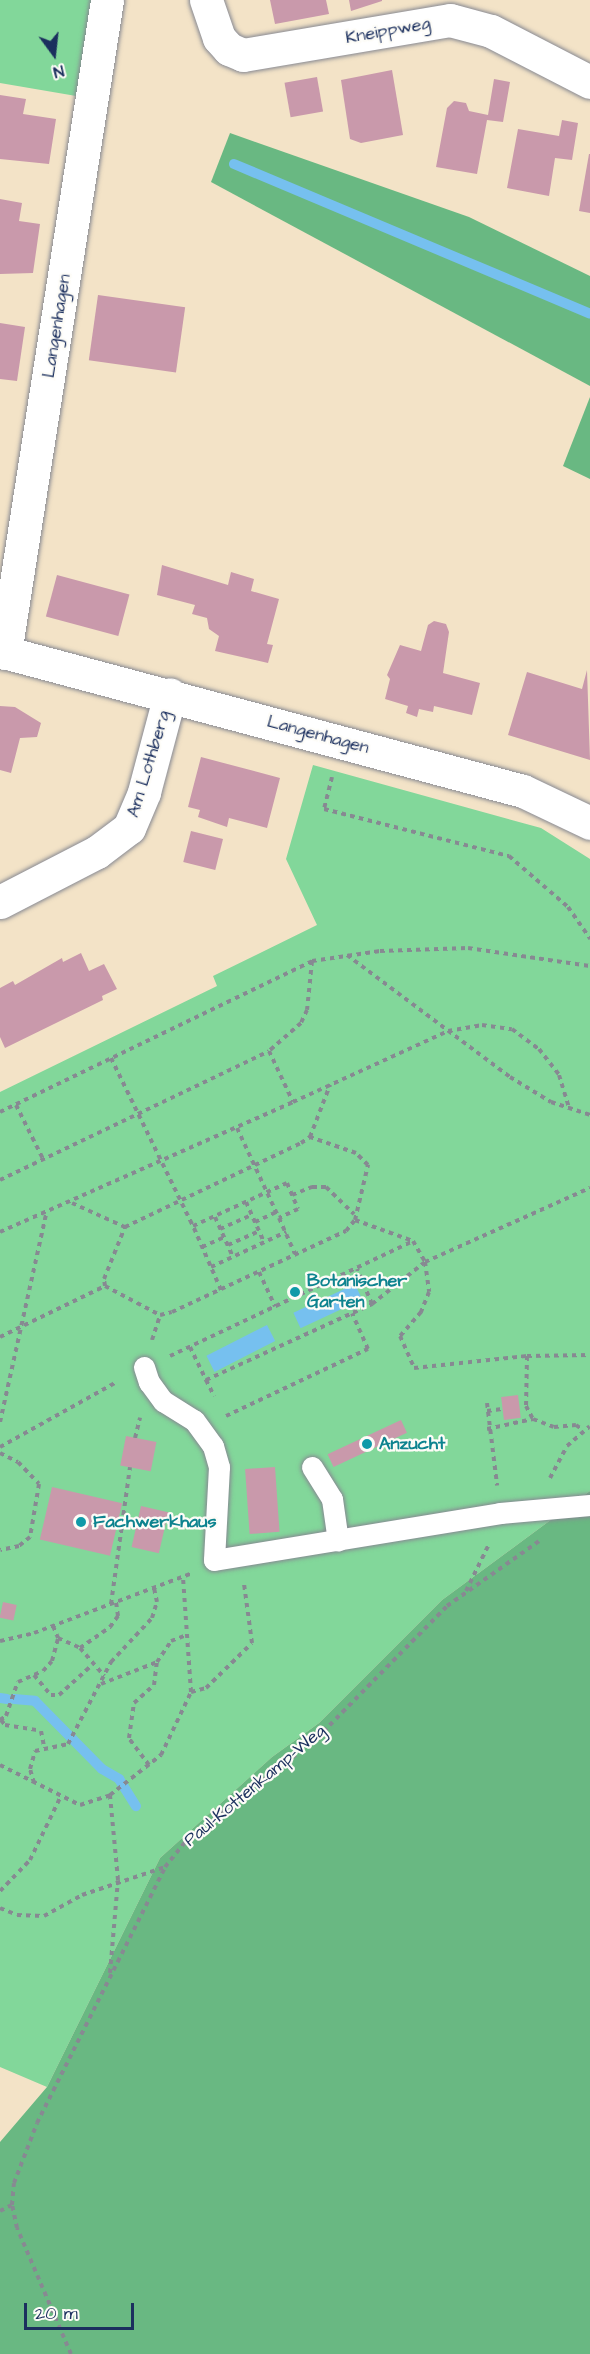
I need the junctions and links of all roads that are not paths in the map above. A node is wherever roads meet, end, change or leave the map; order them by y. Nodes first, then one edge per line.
1 (107, 0) edge
2 (206, 0) edge
3 (590, 82) edge
4 (2, 652) edge
5 (170, 694) junction
6 (590, 823) edge
7 (0, 902) edge
8 (144, 1367) road end
9 (312, 1467) dead end
10 (588, 1507) edge
11 (338, 1541) junction

1 - 4 street, Langenhagen
2 - 3 street, Kneippweg
4 - 5 street, Langenhagen
5 - 6 street, Langenhagen
5 - 7 street, Am Lothberg
8 - 11 lane
9 - 11 lane
10 - 11 lane

